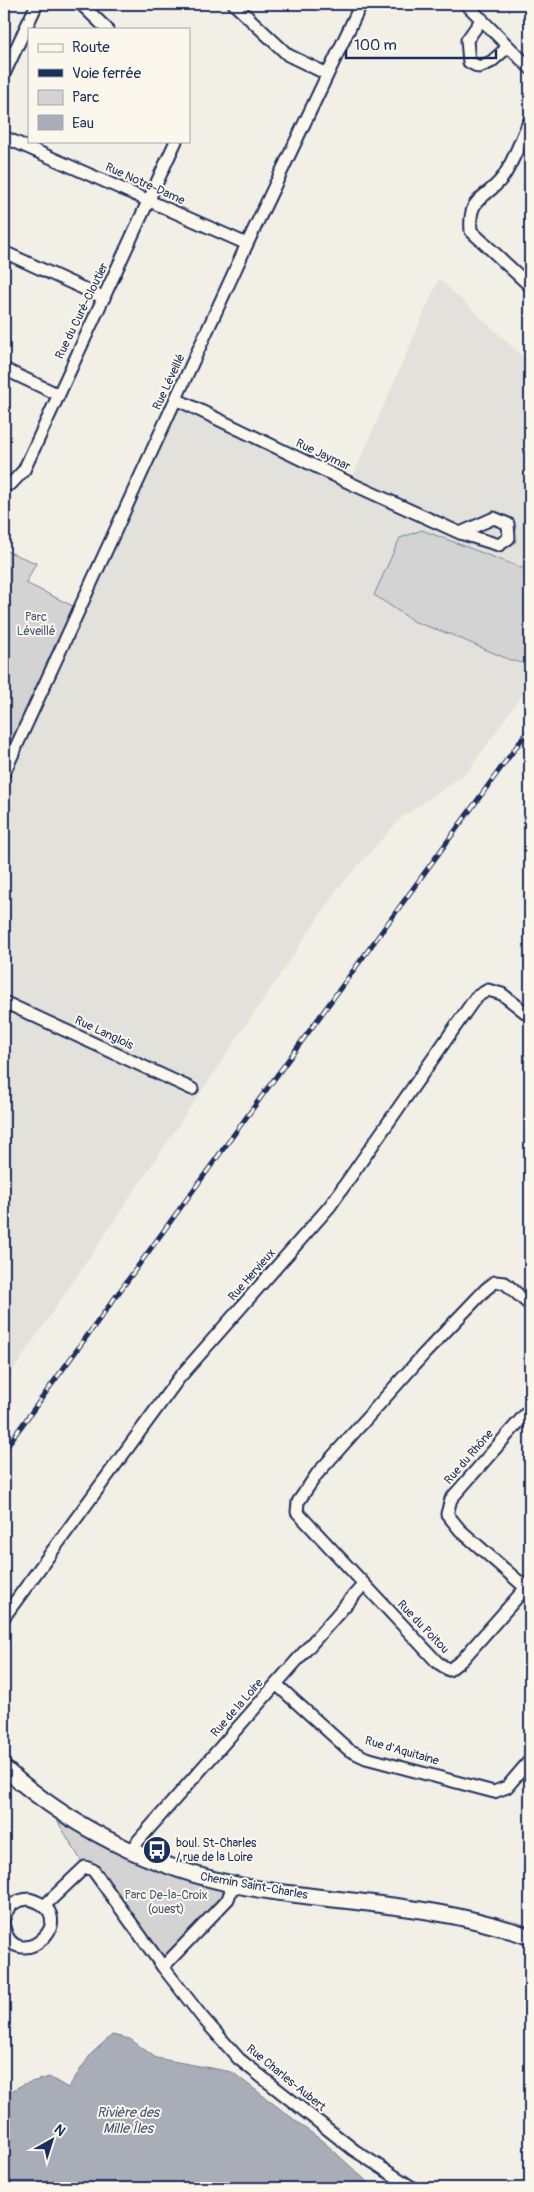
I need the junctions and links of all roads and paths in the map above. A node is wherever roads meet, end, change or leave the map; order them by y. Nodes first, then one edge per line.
1 (37, 4) edge
2 (81, 4) edge
3 (234, 4) edge
4 (361, 4) edge
5 (466, 4) edge
6 (482, 19) junction
7 (106, 28) edge
8 (508, 47) junction
9 (530, 68) edge
10 (4, 74) edge
11 (327, 74) junction
12 (530, 120) edge
13 (4, 137) edge
14 (176, 142) edge
15 (149, 200) junction
16 (247, 244) junction
17 (4, 252) edge
18 (530, 286) edge
19 (104, 298) junction
20 (4, 369) edge
21 (57, 394) junction
22 (176, 399) junction
23 (4, 484) edge
24 (460, 533) dead end
25 (4, 773) edge
26 (4, 1002) edge
27 (530, 1016) edge
28 (192, 1089) dead end
29 (530, 1305) edge
30 (530, 1409) edge
31 (364, 1584) junction
32 (528, 1585) edge
33 (4, 1617) edge
34 (276, 1684) junction
35 (530, 1760) edge
36 (4, 1768) edge
37 (134, 1852) junction
38 (233, 1885) junction
39 (44, 1906) junction
40 (4, 1918) edge
41 (4, 1927) edge
42 (530, 1937) edge
43 (164, 1967) junction
44 (413, 2188) edge

1 - 10 street
2 - 7 street
3 - 11 street
4 - 11 street, Rue Léveillé
5 - 6 street
6 - 8 street
6 - 8 street
8 - 9 street
11 - 16 street, Rue Léveillé
12 - 18 street
13 - 15 street, Rue Notre-Dame
14 - 15 street, Rue du Curé-Cloutier
15 - 16 street, Rue Notre-Dame
15 - 19 street, Rue du Curé-Cloutier
16 - 22 street, Rue Léveillé
17 - 19 street
19 - 21 street, Rue du Curé-Cloutier
20 - 21 street
21 - 23 street, Rue du Curé-Cloutier
22 - 24 street, Rue Jaymar
22 - 25 street, Rue Léveillé
26 - 28 street, Rue Langlois
27 - 33 street, Rue Hervieux
29 - 31 street
30 - 32 street, Rue du Rhône
31 - 32 street, Rue du Poitou
31 - 34 street, Rue de la Loire
34 - 35 street, Rue d'Aquitaine
34 - 37 street, Rue de la Loire
36 - 37 main road, Chemin Saint-Charles
37 - 38 main road, Chemin Saint-Charles
38 - 42 main road, Chemin Saint-Charles
38 - 43 street
39 - 40 street
39 - 41 street
39 - 43 street, Rue Charles-Aubert
43 - 44 street, Rue Charles-Aubert

